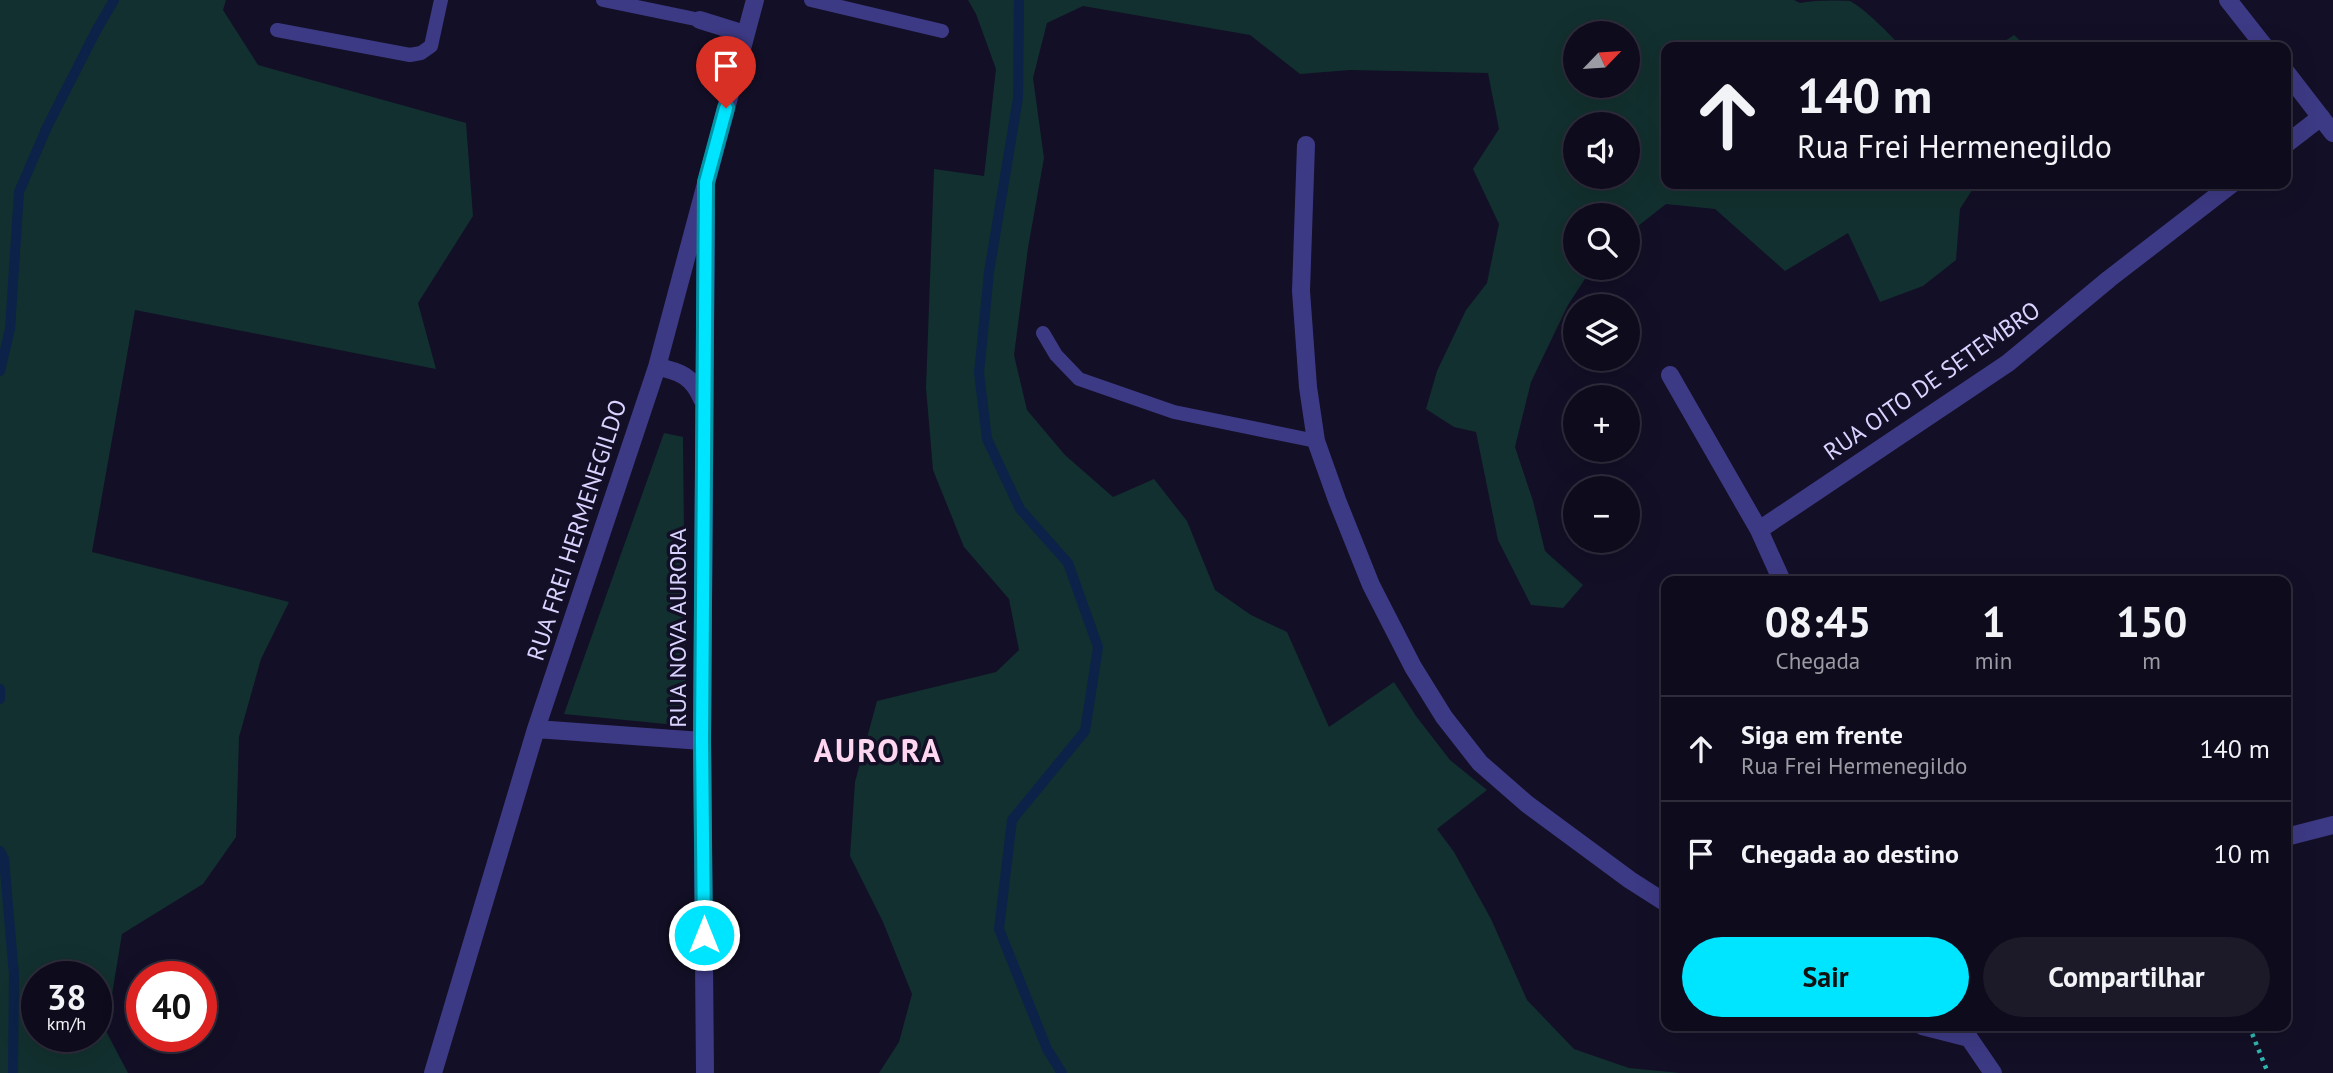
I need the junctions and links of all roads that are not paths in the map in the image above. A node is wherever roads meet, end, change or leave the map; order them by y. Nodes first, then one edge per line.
1 (441, 0) edge
2 (603, 0) edge
3 (755, 0) edge
4 (811, 0) edge
5 (2228, 0) edge
6 (700, 20) joint
7 (2248, 25) junction
8 (277, 30) dead end
9 (942, 31) dead end
10 (746, 34) junction
11 (2250, 42) edge
12 (2261, 42) edge
13 (2291, 81) edge
14 (2321, 117) junction
15 (2333, 133) edge
16 (2291, 140) edge
17 (1306, 145) dead end
18 (706, 182) junction
19 (2224, 189) edge
20 (1043, 333) dead end
21 (657, 367) junction
22 (1670, 375) dead end
23 (704, 403) junction
24 (1316, 441) junction
25 (1759, 530) junction
26 (1780, 576) edge
27 (536, 729) junction
28 (702, 741) junction
29 (2333, 825) edge
30 (2291, 836) edge
31 (1661, 900) edge
32 (1967, 1032) edge
33 (433, 1073) edge
34 (705, 1073) edge
35 (1993, 1073) edge

1 - 8 lane
2 - 6 lane
3 - 10 street, RUA FREI HERMENEGILDO
4 - 9 lane
5 - 7 street
6 - 10 street
7 - 11 street
7 - 12 street
10 - 18 street, RUA FREI HERMENEGILDO
13 - 14 street
14 - 15 street
14 - 16 street
17 - 24 street
18 - 21 street, RUA FREI HERMENEGILDO
18 - 23 street, RUA NOVA AURORA
19 - 25 street, RUA OITO DE SETEMBRO
20 - 24 lane
21 - 23 street
21 - 27 street, RUA FREI HERMENEGILDO
22 - 25 street
23 - 28 street, RUA NOVA AURORA
24 - 31 street
25 - 26 street
27 - 28 street
27 - 33 street, RUA FREI HERMENEGILDO
28 - 34 street, RUA NOVA AURORA
29 - 30 street
32 - 35 street

